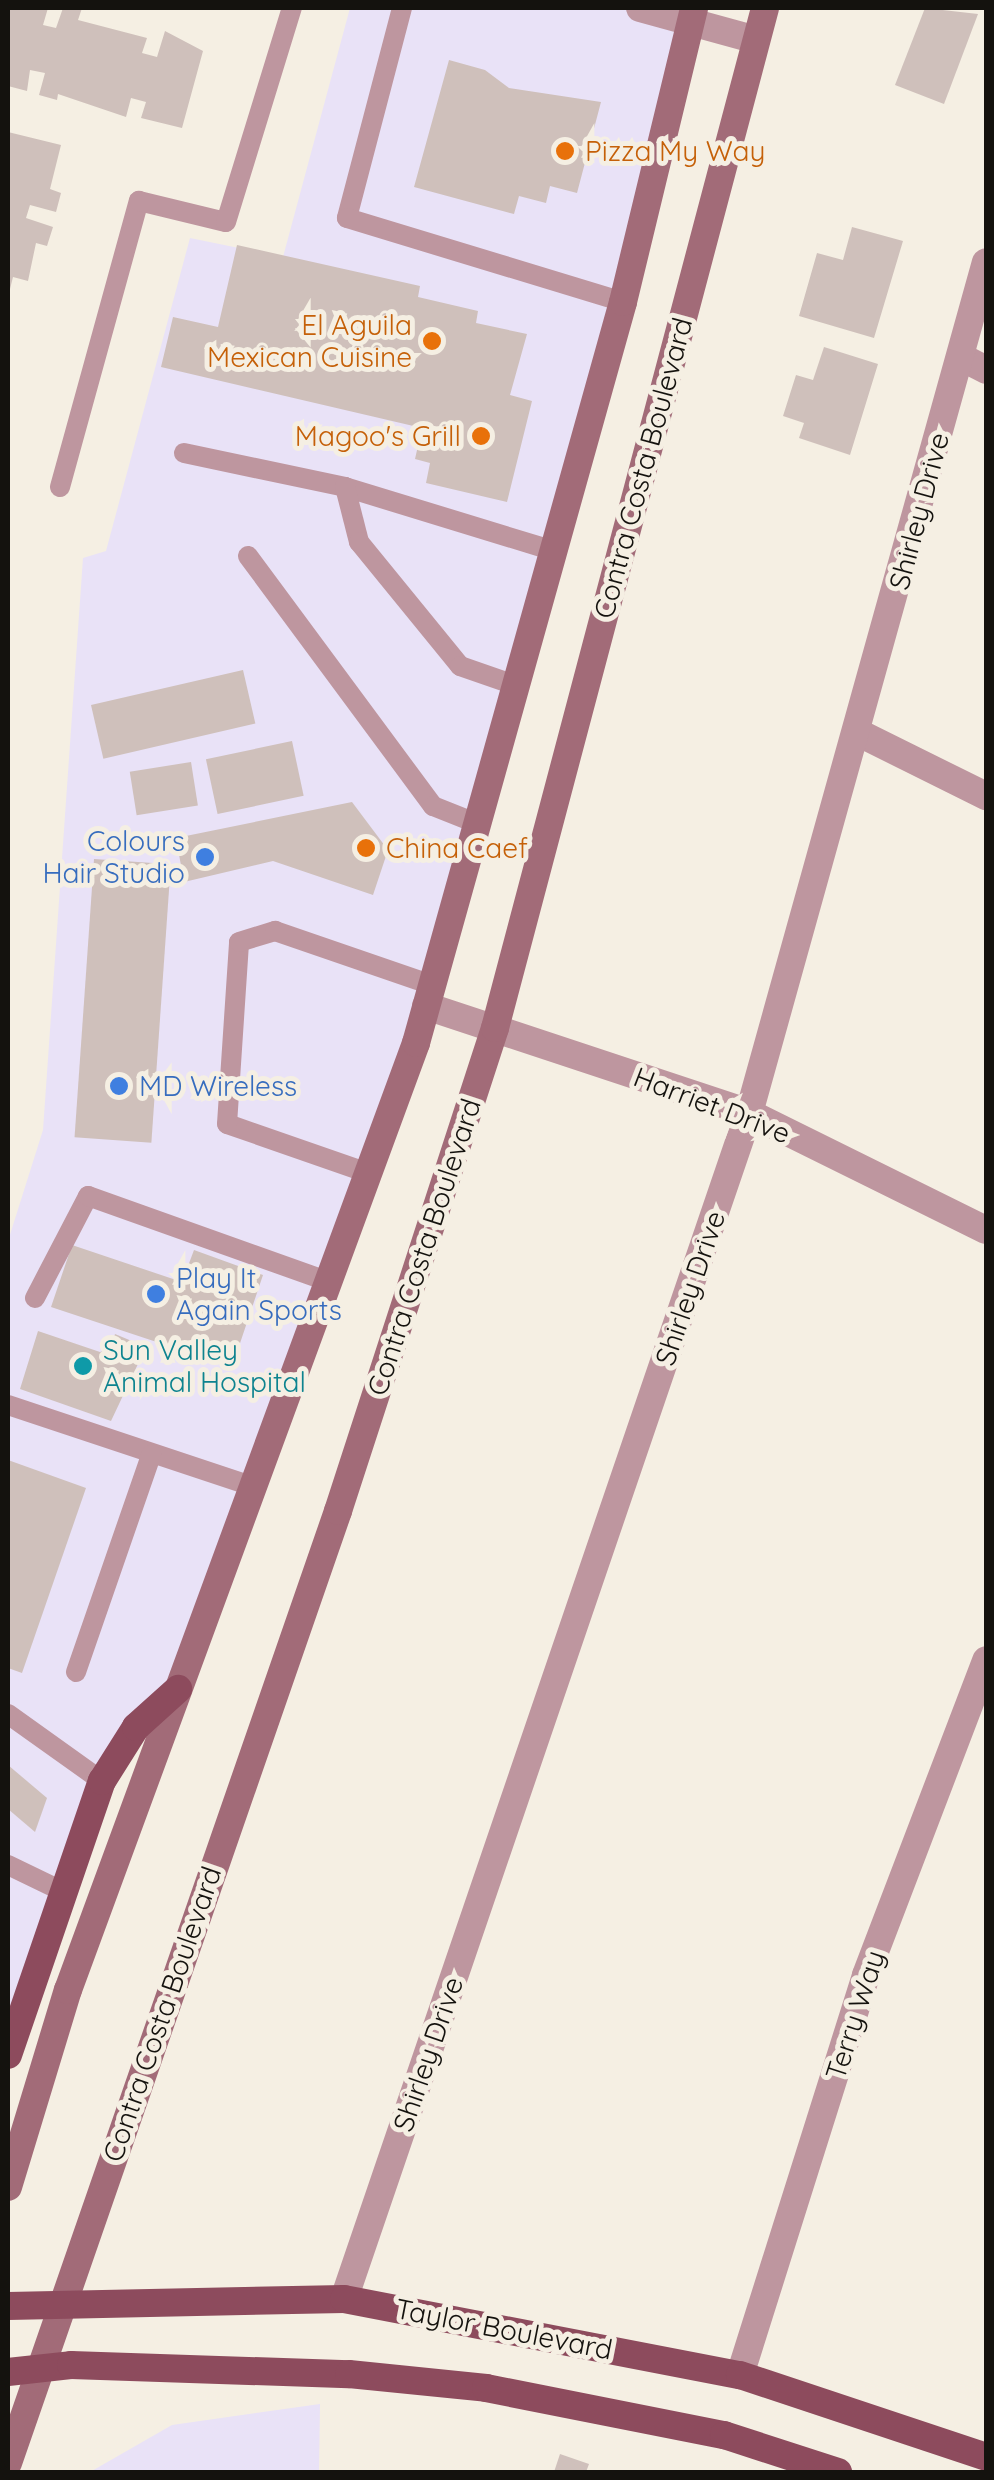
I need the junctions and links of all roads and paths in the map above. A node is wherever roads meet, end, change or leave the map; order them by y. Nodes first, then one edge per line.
1 (292, 8) edge
2 (402, 8) edge
3 (640, 8) edge
4 (765, 8) edge
5 (692, 15) edge
6 (756, 40) junction
7 (986, 262) edge
8 (622, 302) junction
9 (961, 357) junction
10 (986, 370) edge
11 (184, 453) dead end
12 (60, 487) dead end
13 (345, 487) junction
14 (551, 550) junction
15 (248, 556) dead end
16 (512, 684) junction
17 (859, 733) junction
18 (986, 796) edge
19 (476, 822) junction
20 (429, 996) junction
21 (496, 1028) junction
22 (749, 1113) junction
23 (368, 1173) junction
24 (986, 1230) edge
25 (329, 1282) junction
26 (36, 1298) dead end
27 (8, 1406) edge
28 (150, 1455) junction
29 (255, 1486) junction
30 (986, 1660) edge
31 (76, 1672) dead end
32 (178, 1689) junction
33 (8, 1714) edge
34 (102, 1781) junction
35 (8, 1865) edge
36 (64, 1892) junction
37 (13, 2024) edge
38 (8, 2055) edge
39 (8, 2187) edge
40 (344, 2299) junction
41 (61, 2302) junction
42 (8, 2306) edge
43 (39, 2369) junction
44 (8, 2372) edge
45 (740, 2375) junction
46 (986, 2457) edge
47 (8, 2464) edge
48 (838, 2472) edge

1 - 12 lane
2 - 8 lane
3 - 5 street
4 - 6 main road, Contra Costa Boulevard
5 - 6 street
5 - 8 main road
6 - 21 main road, Contra Costa Boulevard
7 - 9 street, Shirley Drive
8 - 14 main road
9 - 10 street
9 - 17 street, Shirley Drive
11 - 13 lane
13 - 14 lane
13 - 16 lane
14 - 16 main road
15 - 19 lane
16 - 19 main road
17 - 18 street
17 - 22 street, Shirley Drive
19 - 20 main road
20 - 21 street, Harriet Drive
20 - 23 main road
20 - 23 lane
21 - 22 street, Harriet Drive
21 - 41 main road, Contra Costa Boulevard
22 - 24 street, Harriet Drive
22 - 40 street, Shirley Drive
23 - 25 main road
25 - 26 lane
25 - 29 main road
27 - 28 lane
28 - 29 lane
28 - 31 lane
29 - 32 main road
30 - 45 street, Terry Way
32 - 34 main road
32 - 39 main road
33 - 34 lane
34 - 36 main road
35 - 36 lane
36 - 37 main road
37 - 38 main road
40 - 41 main road, Taylor Boulevard
40 - 45 main road, Taylor Boulevard
41 - 42 main road, Taylor Boulevard
41 - 43 main road, Contra Costa Boulevard
43 - 44 main road
43 - 47 main road, Contra Costa Boulevard
43 - 48 main road
45 - 46 main road, Taylor Boulevard

